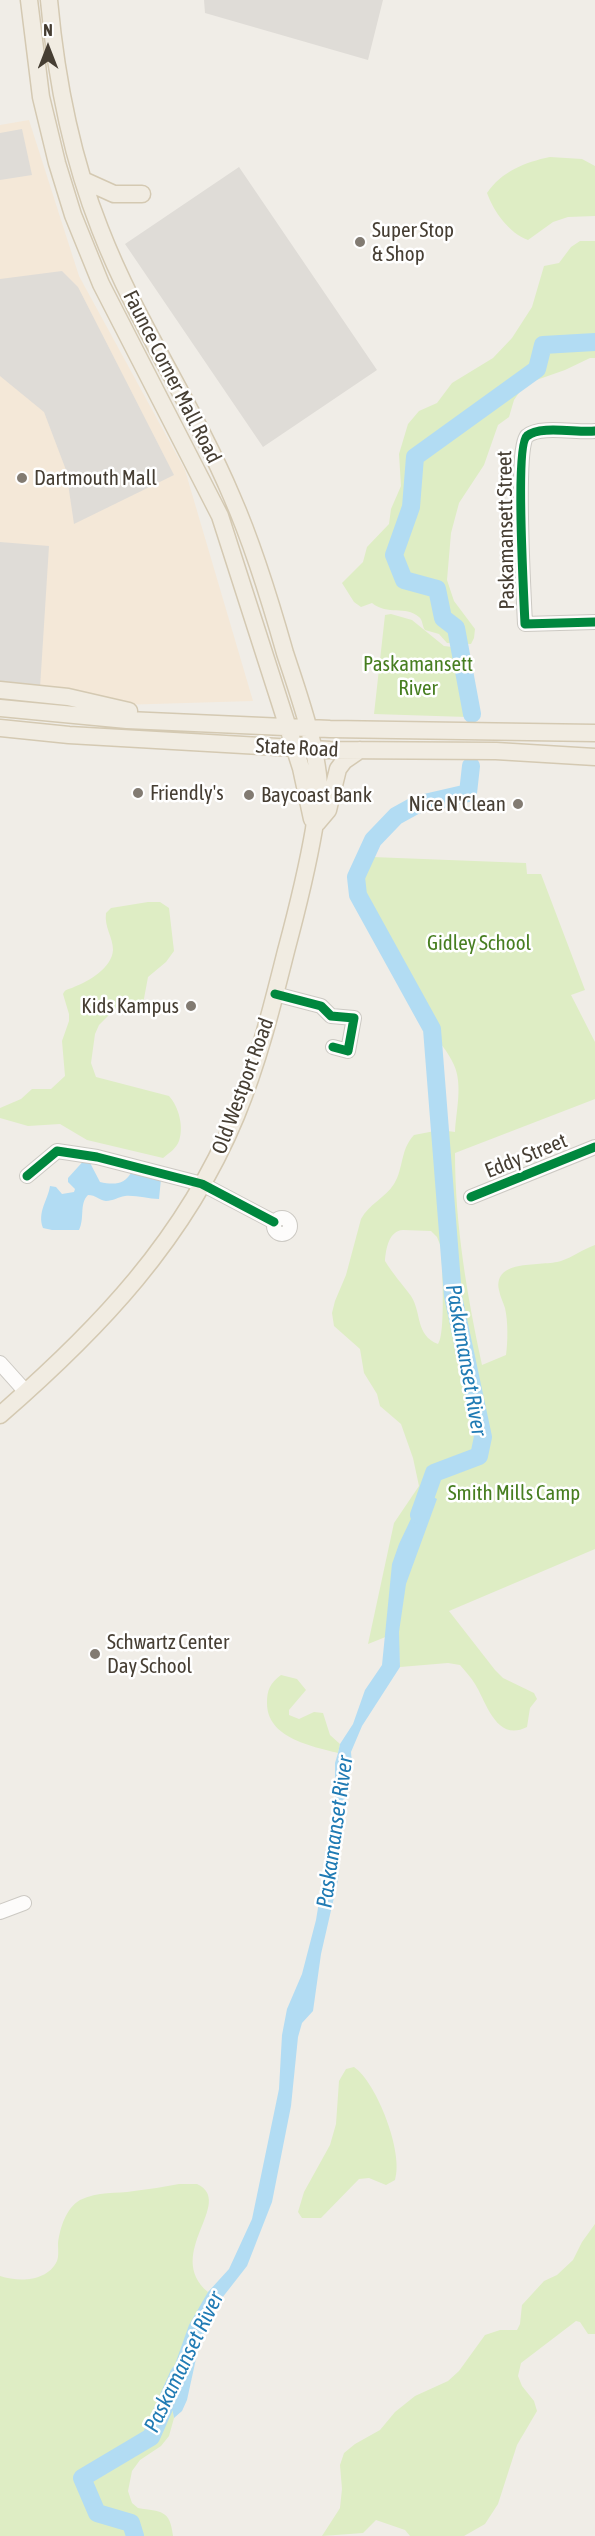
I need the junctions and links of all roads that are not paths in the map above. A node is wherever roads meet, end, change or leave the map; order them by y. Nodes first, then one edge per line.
1 (29, 0) edge
2 (49, 0) edge
3 (83, 180) junction
4 (142, 194) dead end
5 (595, 431) edge
6 (595, 622) edge
7 (0, 690) edge
8 (0, 708) edge
9 (162, 720) junction
10 (288, 727) junction
11 (0, 728) edge
12 (307, 728) junction
13 (595, 733) edge
14 (294, 748) junction
15 (312, 749) junction
16 (360, 750) junction
17 (595, 757) edge
18 (314, 826) junction
19 (275, 994) junction
20 (333, 1047) dead end
21 (595, 1147) edge
22 (27, 1176) dead end
23 (202, 1184) junction
24 (471, 1197) dead end
25 (274, 1222) dead end
26 (0, 1363) edge
27 (26, 1392) junction
28 (0, 1415) edge
29 (24, 1903) dead end
30 (0, 1912) edge

1 - 10 main road, Faunce Corner Mall Road
2 - 3 main road, Faunce Corner Mall Road
3 - 4 main road
3 - 12 main road, Faunce Corner Mall Road
5 - 6 street, Paskamansett Street
7 - 9 main road
8 - 9 main road, State Road
9 - 10 main road, State Road
10 - 12 main road, State Road
10 - 14 main road, Faunce Corner Mall Road
11 - 14 main road, State Road
12 - 13 main road, State Road
12 - 15 main road, Faunce Corner Mall Road
14 - 15 main road, State Road
14 - 18 main road, Old Westport Road
15 - 16 main road, State Road
15 - 18 main road, Old Westport Road
16 - 17 main road, State Road
16 - 18 main road
18 - 19 main road, Old Westport Road
19 - 20 street
19 - 23 main road, Old Westport Road
21 - 24 street, Eddy Street
22 - 23 street
23 - 25 street
23 - 27 main road, Old Westport Road
26 - 27 street
27 - 28 main road, Old Westport Road
29 - 30 street

